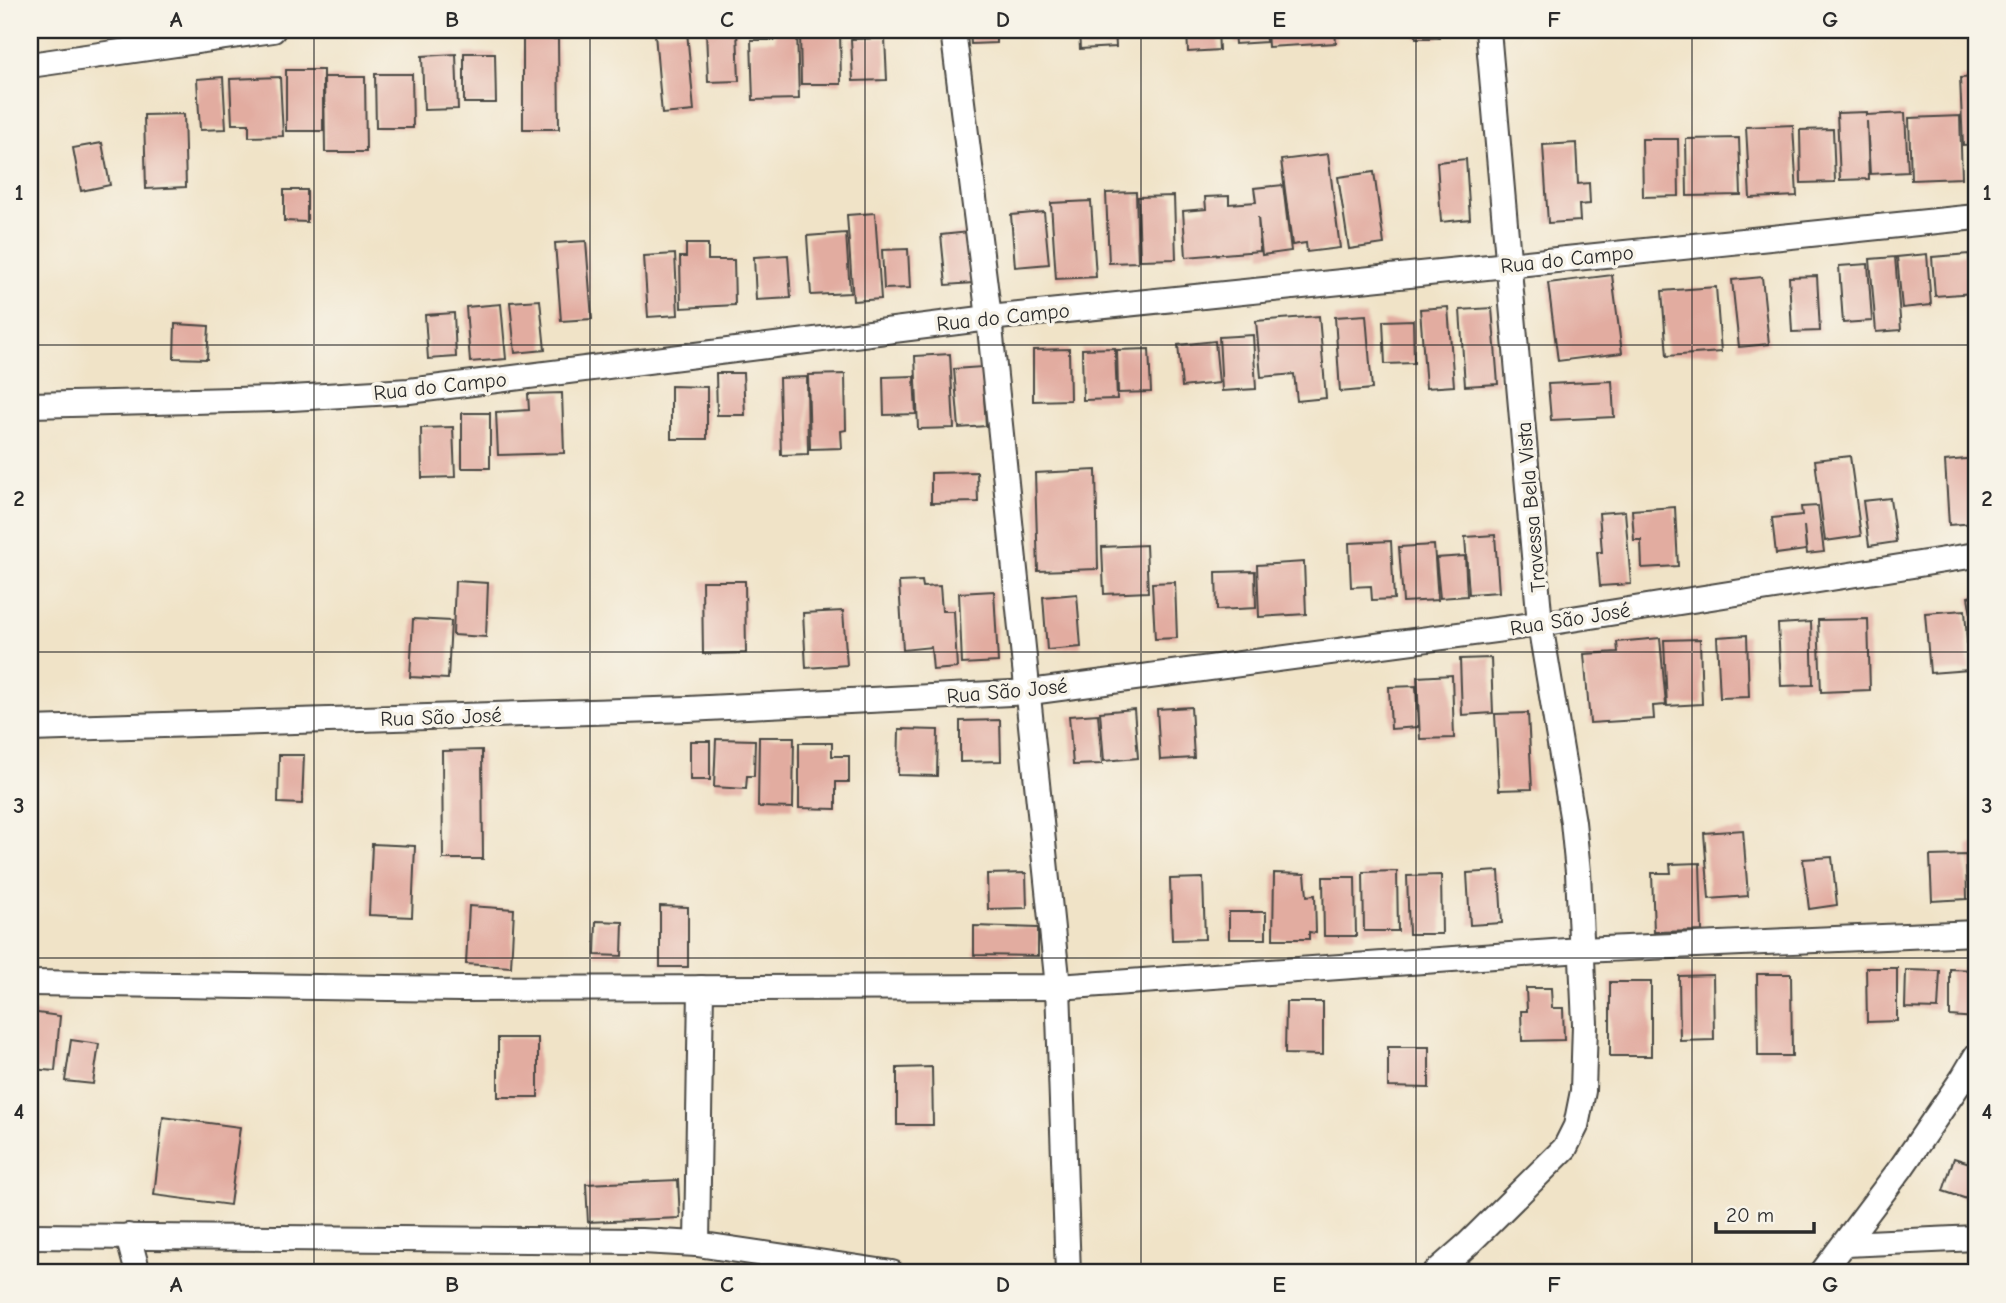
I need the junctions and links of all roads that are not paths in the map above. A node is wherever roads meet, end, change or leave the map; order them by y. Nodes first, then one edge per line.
1 (273, 30) edge
2 (953, 30) edge
3 (1488, 30) edge
4 (30, 65) edge
5 (1976, 217) edge
6 (1510, 265) junction
7 (989, 318) junction
8 (30, 405) edge
9 (1976, 555) edge
10 (1540, 624) junction
11 (1030, 692) junction
12 (30, 729) edge
13 (1976, 933) edge
14 (1581, 950) junction
15 (30, 983) edge
16 (1058, 987) junction
17 (701, 988) junction
18 (1976, 1056) edge
19 (30, 1236) edge
20 (128, 1237) junction
21 (1976, 1238) edge
22 (697, 1244) junction
23 (1846, 1244) junction
24 (793, 1265) edge
25 (138, 1273) edge
26 (892, 1273) edge
27 (1068, 1273) edge
28 (1436, 1273) edge
29 (1822, 1273) edge

1 - 4 street
2 - 7 street
3 - 6 street, Travessa Bela Vista
5 - 6 street, Rua do Campo
6 - 7 street, Rua do Campo
6 - 10 street, Travessa Bela Vista
7 - 8 street, Rua do Campo
7 - 11 street
9 - 10 street, Rua São José
10 - 11 street, Rua São José
10 - 14 street, Travessa Bela Vista
11 - 12 street, Rua São José
11 - 16 street
13 - 14 street
14 - 16 street
14 - 28 street, Travessa Bela Vista
15 - 17 street
16 - 17 street
16 - 27 street
17 - 22 street
18 - 23 street
19 - 20 street
20 - 22 street
20 - 25 street
21 - 23 street
22 - 24 street
23 - 29 street
24 - 26 street

